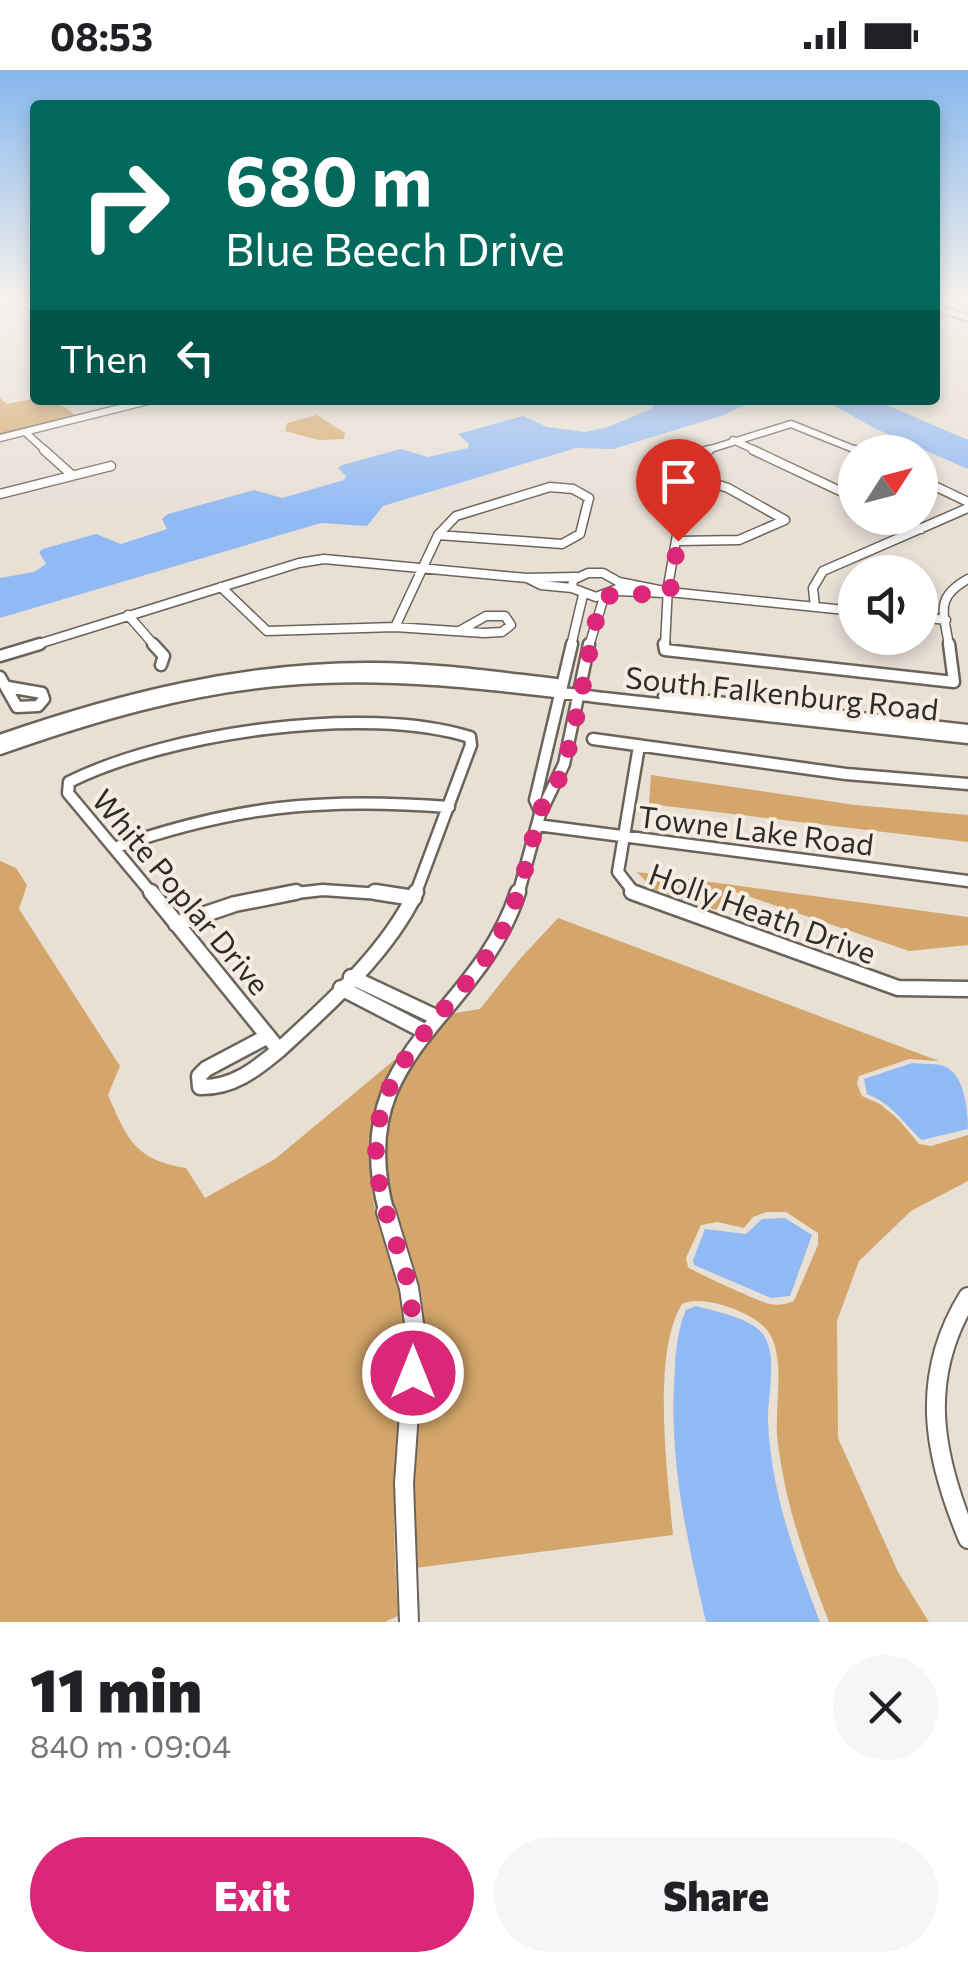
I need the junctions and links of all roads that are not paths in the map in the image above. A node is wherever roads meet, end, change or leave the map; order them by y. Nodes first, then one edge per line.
1 (132, 405) edge
2 (25, 432) junction
3 (0, 438) edge
4 (733, 440) junction
5 (838, 443) edge
6 (111, 466) dead end
7 (688, 475) junction
8 (73, 476) junction
9 (589, 478) dead end
10 (573, 489) junction
11 (938, 489) edge
12 (838, 490) edge
13 (0, 494) edge
14 (968, 505) edge
15 (938, 520) edge
16 (438, 535) junction
17 (907, 535) edge
18 (678, 541) junction
19 (423, 568) junction
20 (576, 577) junction
21 (527, 578) junction
22 (968, 579) edge
23 (221, 586) junction
24 (618, 586) junction
25 (572, 588) junction
26 (670, 592) junction
27 (583, 595) junction
28 (604, 597) junction
29 (815, 606) junction
30 (838, 609) edge
31 (128, 615) junction
32 (938, 619) edge
33 (946, 620) junction
34 (395, 627) junction
35 (461, 630) junction
36 (0, 656) edge
37 (161, 666) dead end
38 (560, 688) junction
39 (580, 691) junction
40 (175, 692) junction
41 (850, 721) junction
42 (968, 730) edge
43 (968, 738) edge
44 (593, 739) dead end
45 (0, 740) edge
46 (639, 746) junction
47 (0, 750) edge
48 (968, 784) edge
49 (449, 807) junction
50 (539, 818) junction
51 (624, 837) junction
52 (114, 848) junction
53 (968, 881) edge
54 (414, 898) junction
55 (176, 924) junction
56 (346, 983) junction
57 (968, 989) edge
58 (397, 999) junction
59 (387, 1012) junction
60 (436, 1017) junction
61 (424, 1031) junction
62 (268, 1036) junction
63 (281, 1052) junction
64 (968, 1297) edge
65 (968, 1539) edge
66 (409, 1622) edge

1 - 2 street
2 - 3 street
2 - 8 street
4 - 5 street
4 - 7 street
4 - 12 street
6 - 8 street
7 - 18 street
7 - 18 street
8 - 13 street
9 - 10 street
10 - 16 street
10 - 16 street
11 - 14 street
14 - 15 street
16 - 19 street
17 - 29 street
18 - 26 street
19 - 21 street
19 - 23 street
19 - 34 street
20 - 21 street
20 - 24 street
20 - 25 street
21 - 25 street
22 - 33 street
23 - 31 street
23 - 34 street
24 - 26 street
24 - 28 street
25 - 27 street
26 - 29 street
26 - 33 street
27 - 28 street
27 - 38 street
28 - 39 street
29 - 30 street
31 - 36 street
31 - 37 street
32 - 33 street
34 - 35 street
35 - 35 street
38 - 39 street, South Falkenburg Road
38 - 40 street, South Falkenburg Road
38 - 50 street
39 - 41 street, South Falkenburg Road
39 - 50 street
40 - 45 street, South Falkenburg Road
40 - 47 street, South Falkenburg Road
41 - 42 street, South Falkenburg Road
41 - 43 street, South Falkenburg Road
44 - 46 street
46 - 48 street
46 - 51 street, Holly Heath Drive
49 - 52 street
49 - 52 street, White Poplar Drive
49 - 54 street, White Poplar Drive
50 - 51 street, Towne Lake Road
50 - 60 street
51 - 53 street, Towne Lake Road
51 - 57 street, Holly Heath Drive
52 - 55 street, White Poplar Drive
54 - 55 street
54 - 56 street, White Poplar Drive
55 - 62 street, White Poplar Drive
56 - 58 street
56 - 59 street
56 - 63 street, White Poplar Drive
58 - 59 street
58 - 60 street
59 - 61 street
60 - 61 street
61 - 66 street
62 - 63 street, White Poplar Drive
62 - 63 street, White Poplar Drive
64 - 65 street

